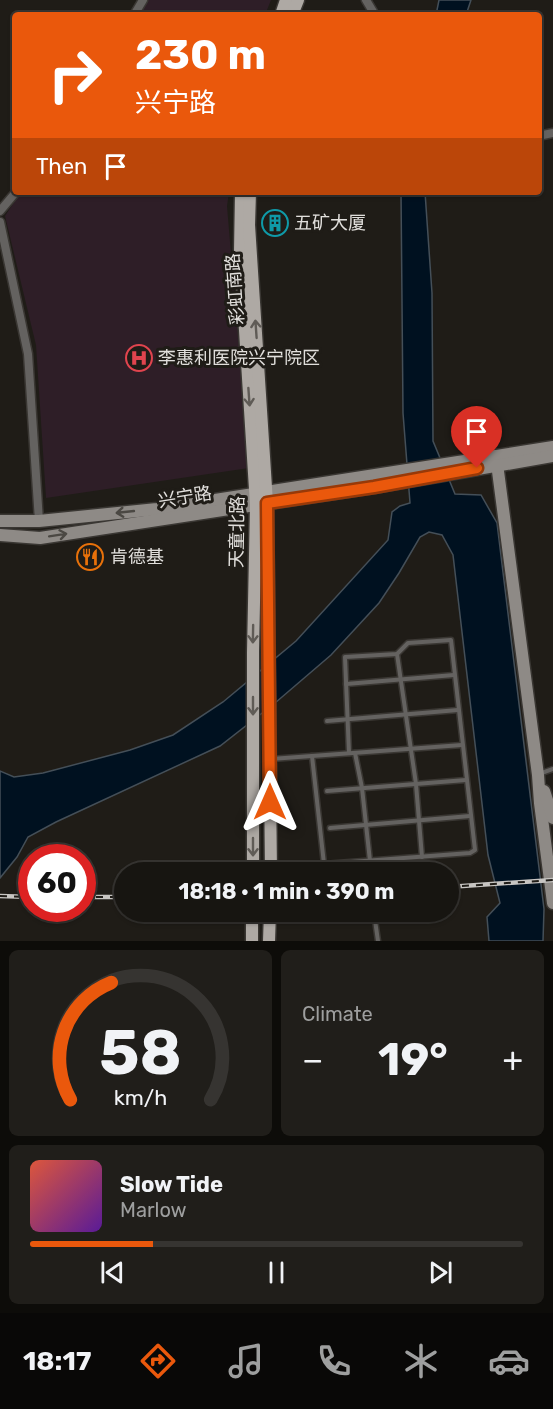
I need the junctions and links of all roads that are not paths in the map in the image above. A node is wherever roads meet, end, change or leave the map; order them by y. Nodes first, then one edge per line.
1 (13, 195) edge
2 (241, 195) edge
3 (250, 195) edge
4 (0, 211) edge
5 (0, 222) edge
6 (553, 447) edge
7 (553, 456) edge
8 (497, 460) junction
9 (261, 498) junction
10 (0, 521) edge
11 (39, 521) junction
12 (0, 535) edge
13 (397, 654) junction
14 (454, 675) junction
15 (401, 680) junction
16 (346, 684) junction
17 (458, 710) junction
18 (405, 715) junction
19 (348, 720) junction
20 (327, 721) dead end
21 (462, 745) junction
22 (410, 749) junction
23 (349, 753) junction
24 (356, 753) junction
25 (312, 756) junction
26 (270, 759) junction
27 (553, 769) edge
28 (538, 775) junction
29 (466, 780) junction
30 (416, 784) junction
31 (362, 788) junction
32 (327, 791) dead end
33 (470, 816) junction
34 (553, 818) edge
35 (419, 820) junction
36 (366, 825) junction
37 (330, 828) dead end
38 (422, 857) junction
39 (370, 861) junction
40 (253, 862) edge
41 (271, 862) edge
42 (324, 862) edge
43 (355, 862) edge
44 (553, 903) edge
45 (252, 922) edge
46 (270, 922) edge
47 (375, 922) edge
48 (252, 941) edge
49 (269, 941) edge
50 (378, 941) edge

1 - 4 street
2 -> 9 main road, 天童北路
9 -> 3 main road, 彩虹南路
5 - 11 street
6 - 8 main road
7 - 8 main road
8 - 9 main road, 兴宁路
8 - 28 main road
9 -> 11 main road, 兴宁路
12 -> 9 main road, 兴宁路
9 - 26 main road, 天童北路
9 -> 40 main road, 天童北路
10 - 11 main road, 兴宁路
13 - 14 lane
13 - 15 lane
13 - 16 lane
14 - 15 lane
14 - 17 lane
15 - 16 lane
15 - 18 lane
16 - 19 lane
17 - 18 lane
17 - 21 lane
18 - 19 lane
18 - 22 lane
19 - 20 lane
19 - 23 lane
21 - 22 lane
21 - 29 lane
22 - 24 lane
22 - 30 lane
23 - 24 lane
23 - 25 lane
24 - 31 lane
25 - 26 lane
25 - 42 lane
26 - 41 main road, 天童北路
27 - 28 lane
28 - 34 main road
28 - 44 main road
29 - 30 lane
29 - 33 lane
30 - 31 lane
30 - 35 lane
31 - 32 lane
31 - 36 lane
33 - 35 lane
33 - 38 lane
35 - 36 lane
35 - 38 lane
36 - 37 lane
36 - 39 lane
38 - 39 lane
39 - 43 lane
45 - 48 main road
46 - 49 main road
47 - 50 lane

